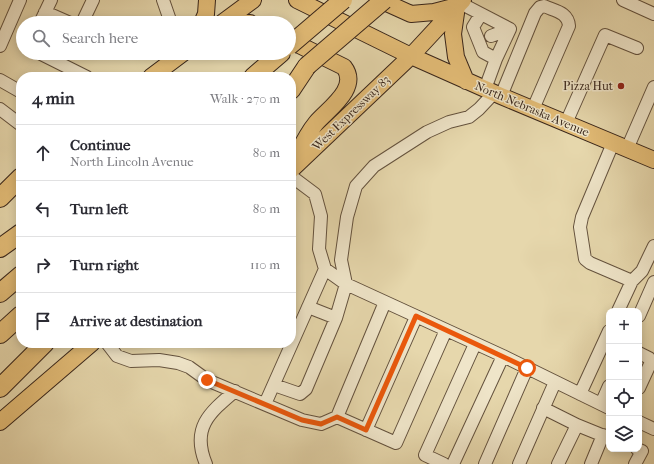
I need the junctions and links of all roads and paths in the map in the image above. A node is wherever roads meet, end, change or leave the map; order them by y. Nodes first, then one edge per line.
1 (20, 0) edge
2 (50, 0) edge
3 (93, 0) edge
4 (163, 0) edge
5 (207, 0) edge
6 (252, 0) edge
7 (297, 0) edge
8 (343, 0) edge
9 (380, 0) edge
10 (384, 0) edge
11 (623, 0) edge
12 (647, 0) edge
13 (460, 3) edge
14 (481, 14) junction
15 (653, 14) edge
16 (44, 16) edge
17 (85, 16) edge
18 (169, 16) edge
19 (205, 16) edge
20 (231, 16) edge
21 (510, 29) junction
22 (483, 38) junction
23 (296, 40) edge
24 (296, 43) edge
25 (0, 46) edge
26 (637, 48) dead end
27 (411, 56) junction
28 (496, 59) junction
29 (53, 60) edge
30 (174, 60) edge
31 (272, 60) edge
32 (307, 66) junction
33 (77, 72) edge
34 (158, 72) edge
35 (258, 72) edge
36 (296, 76) edge
37 (0, 80) edge
38 (466, 81) junction
39 (296, 82) edge
40 (654, 87) edge
41 (16, 89) edge
42 (493, 93) junction
43 (0, 109) edge
44 (533, 109) junction
45 (16, 121) edge
46 (566, 123) junction
47 (620, 146) junction
48 (296, 157) edge
49 (654, 160) edge
50 (296, 165) edge
51 (16, 180) edge
52 (296, 180) edge
53 (16, 181) edge
54 (0, 193) edge
55 (0, 198) edge
56 (16, 237) edge
57 (654, 246) edge
58 (0, 248) edge
59 (325, 269) junction
60 (16, 279) edge
61 (632, 281) junction
62 (654, 282) edge
63 (346, 284) junction
64 (0, 293) edge
65 (385, 302) junction
66 (308, 307) junction
67 (619, 308) edge
68 (642, 309) edge
69 (416, 316) junction
70 (336, 318) junction
71 (16, 320) edge
72 (446, 330) junction
73 (0, 334) edge
74 (296, 335) edge
75 (606, 338) edge
76 (475, 344) junction
77 (40, 348) edge
78 (86, 348) edge
79 (111, 348) edge
80 (290, 348) edge
81 (642, 354) edge
82 (503, 356) junction
83 (527, 368) junction
84 (554, 382) junction
85 (642, 382) edge
86 (274, 385) junction
87 (0, 388) edge
88 (235, 391) junction
89 (580, 394) junction
90 (265, 404) junction
91 (605, 406) edge
92 (543, 408) junction
93 (337, 417) junction
94 (0, 422) edge
95 (642, 423) edge
96 (577, 425) junction
97 (654, 429) edge
98 (366, 430) junction
99 (606, 437) edge
100 (641, 452) edge
101 (206, 464) edge
102 (444, 464) edge
103 (453, 464) edge
104 (485, 464) edge
105 (519, 464) edge
106 (558, 464) edge
107 (591, 464) edge
108 (635, 464) edge

1 - 25 street
2 - 16 street
3 - 17 street
4 - 18 street
5 - 19 main road
6 - 20 main road
7 - 27 main road, North Nebraska Avenue
8 - 23 highway, bridge
9 - 13 main road
10 - 32 highway, bridge
11 - 15 street
12 - 15 street
13 - 14 street
13 - 27 main road, West Expressway 83
13 - 38 main road
14 - 21 street
14 - 22 street
21 - 22 street
21 - 28 street
22 - 28 street
24 - 48 main road
26 - 46 street
27 - 38 main road, North Nebraska Avenue
27 - 50 main road, West Expressway 83
28 - 42 street
29 - 33 street
30 - 34 main road
31 - 35 highway
32 - 36 highway
32 - 39 highway
37 - 41 street
38 - 42 main road, North Nebraska Avenue
40 - 47 street
42 - 44 main road, North Nebraska Avenue
42 - 44 street
42 - 63 street
43 - 45 street
44 - 46 main road, North Nebraska Avenue
46 - 47 main road, North Nebraska Avenue
47 - 49 main road, North Nebraska Avenue
47 - 61 street
51 - 54 main road
52 - 59 street
53 - 55 highway
56 - 58 highway
57 - 61 street
59 - 63 street
59 - 66 street
60 - 64 highway
61 - 67 street
62 - 68 street
63 - 65 street
63 - 70 street
65 - 69 street
65 - 93 street
66 - 70 street
66 - 74 street
69 - 72 street
69 - 98 street
70 - 86 street
71 - 73 highway
72 - 76 street
72 - 98 street
75 - 89 street
76 - 82 street
76 - 102 street
77 - 87 highway
78 - 94 main road
79 - 88 street
80 - 86 street
81 - 85 street
82 - 83 street
82 - 103 street
83 - 84 street
83 - 104 street
84 - 89 street
84 - 92 street
86 - 90 street
88 - 90 street
88 - 101 street
89 - 91 street
90 - 93 street
92 - 96 street
92 - 105 street
93 - 98 street
95 - 97 street
96 - 99 street
96 - 106 street
99 - 107 street
100 - 108 street

